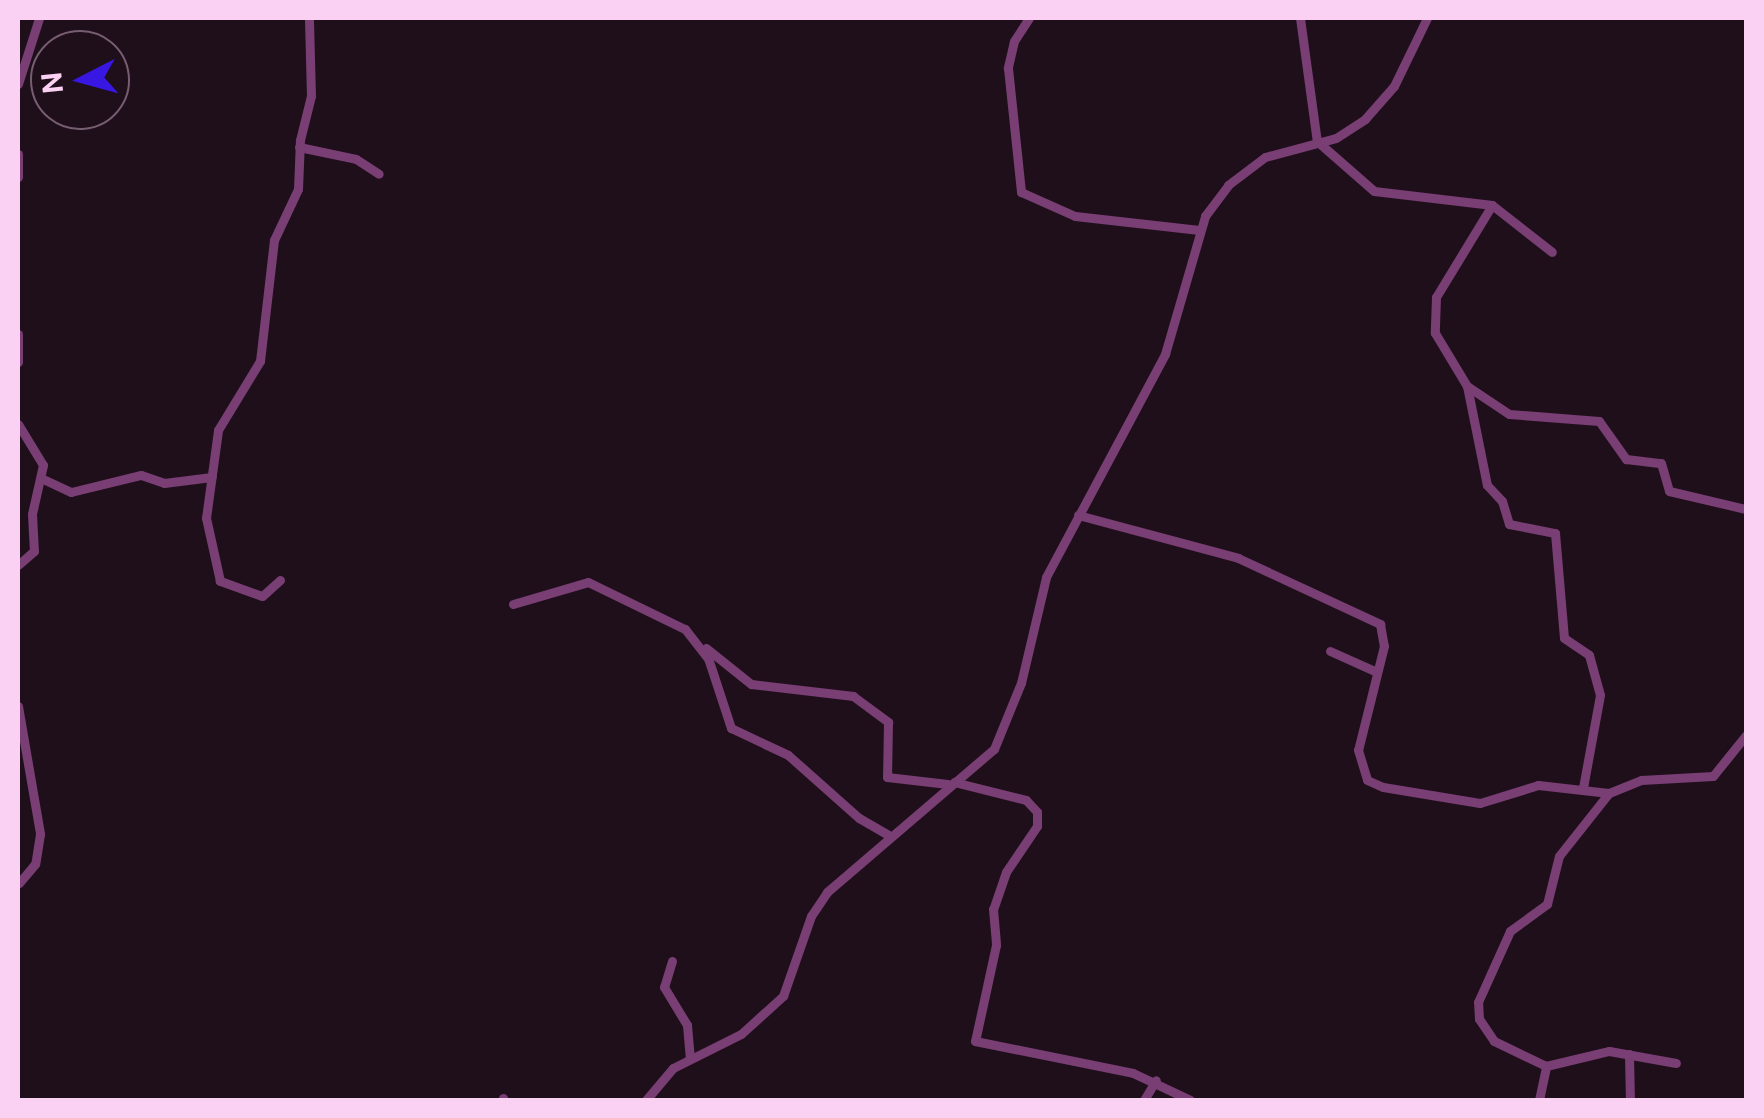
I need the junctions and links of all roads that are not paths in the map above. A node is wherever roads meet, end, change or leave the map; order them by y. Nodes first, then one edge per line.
1 (40, 18) edge
2 (308, 18) edge
3 (1029, 18) edge
4 (1300, 18) edge
5 (1427, 18) edge
6 (18, 84) edge
7 (1318, 142) junction
8 (299, 147) junction
9 (18, 154) edge
10 (378, 174) dead end
11 (18, 178) edge
12 (1492, 205) junction
13 (1199, 230) junction
14 (1552, 252) dead end
15 (18, 334) edge
16 (18, 362) edge
17 (1467, 386) junction
18 (18, 424) edge
19 (212, 477) junction
20 (42, 479) junction
21 (1746, 509) edge
22 (1078, 516) junction
23 (18, 565) edge
24 (280, 580) dead end
25 (513, 604) dead end
26 (700, 642) junction
27 (1330, 651) dead end
28 (1378, 675) junction
29 (18, 706) edge
30 (1746, 735) edge
31 (952, 783) junction
32 (1583, 788) junction
33 (1609, 793) junction
34 (888, 835) junction
35 (19, 883) edge
36 (672, 961) dead end
37 (1629, 1054) junction
38 (690, 1058) junction
39 (1676, 1062) dead end
40 (1546, 1066) junction
41 (1156, 1080) junction
42 (646, 1100) edge
43 (1144, 1100) edge
44 (1190, 1100) edge
45 (1538, 1100) edge
46 (1630, 1100) edge

1 - 6 street
2 - 8 street
3 - 13 street
4 - 7 street
5 - 7 street
7 - 12 street
7 - 13 street
8 - 10 street
8 - 19 street
9 - 11 street
12 - 14 street
12 - 17 street
13 - 22 street
15 - 16 street
17 - 21 street
17 - 32 street
18 - 20 street
19 - 20 street
19 - 24 street
20 - 23 street
22 - 28 street
22 - 31 street
25 - 26 street
26 - 31 street
26 - 34 street
27 - 28 street
28 - 32 street
29 - 35 street
30 - 33 street
31 - 34 street
31 - 41 street
32 - 33 street
33 - 40 street
34 - 38 street
36 - 38 street
37 - 39 street
37 - 40 street
37 - 46 street
38 - 42 street
40 - 45 street
41 - 43 street
41 - 44 street

